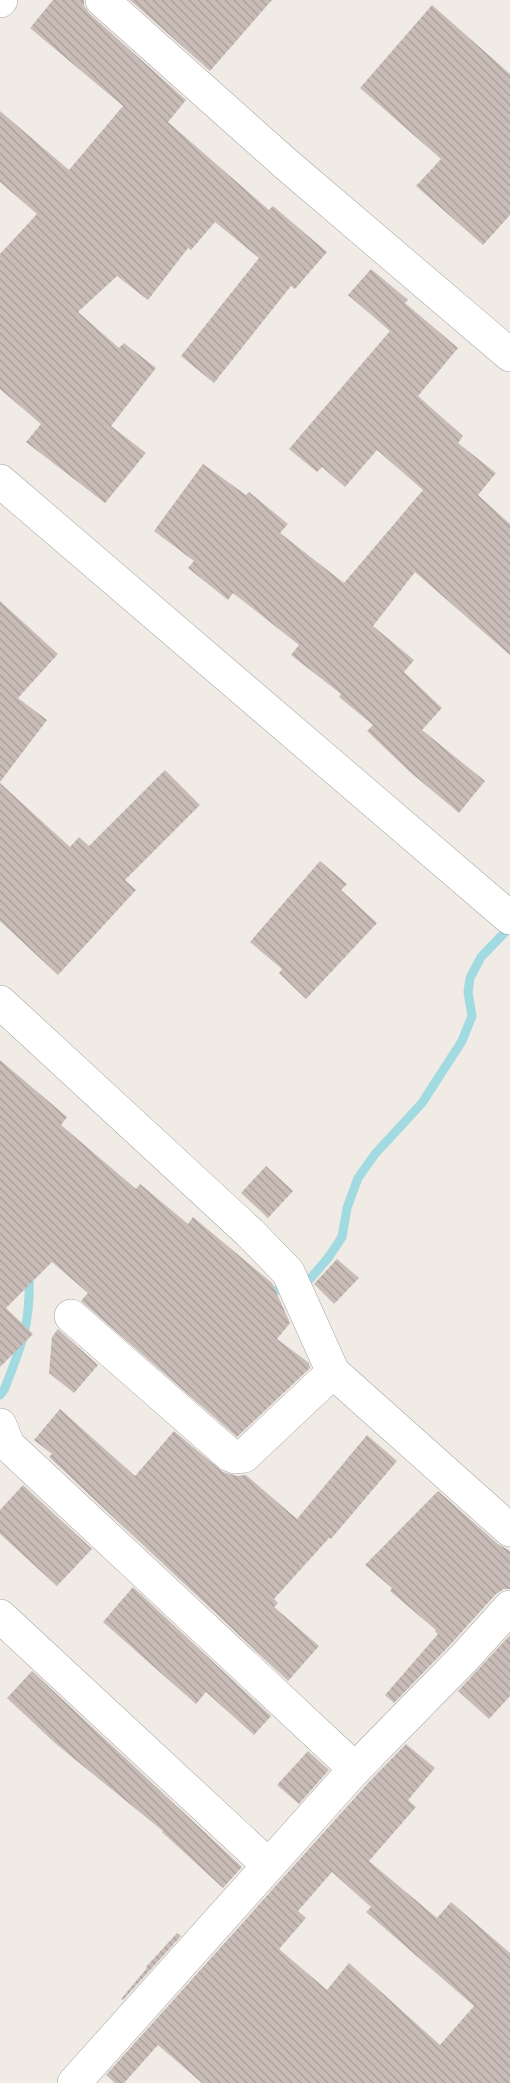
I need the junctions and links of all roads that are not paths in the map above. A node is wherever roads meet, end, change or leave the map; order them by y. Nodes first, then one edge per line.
1 (102, 0) edge
2 (510, 355) edge
3 (0, 481) edge
4 (509, 917) edge
5 (0, 1002) edge
6 (71, 1316) dead end
7 (327, 1358) junction
8 (4, 1435) edge
9 (510, 1530) edge
10 (510, 1607) edge
11 (0, 1616) edge
12 (355, 1769) junction
13 (268, 1865) junction
14 (74, 2083) edge

1 - 2 street
3 - 4 street
5 - 7 street
6 - 7 street
7 - 9 street
8 - 12 street
10 - 12 street
11 - 13 street
12 - 13 street
13 - 14 street

